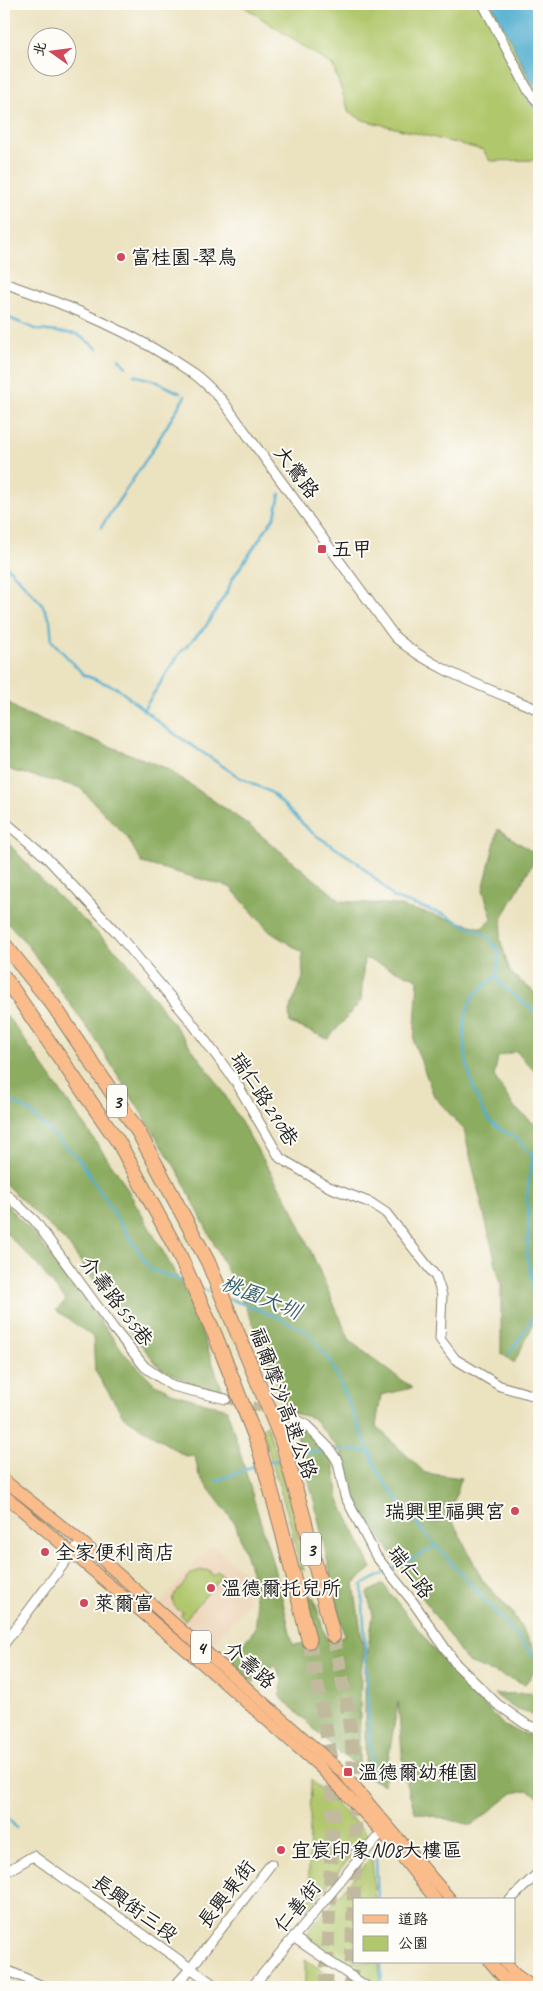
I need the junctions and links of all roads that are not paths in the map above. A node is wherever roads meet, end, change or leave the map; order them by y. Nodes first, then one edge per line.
1 (483, 4) edge
2 (539, 103) edge
3 (4, 283) edge
4 (539, 710) edge
5 (4, 821) edge
6 (4, 944) edge
7 (4, 977) edge
8 (4, 1192) edge
9 (539, 1397) edge
10 (226, 1399) tunnel mouth
11 (287, 1415) tunnel mouth
12 (4, 1480) edge
13 (4, 1495) edge
14 (82, 1542) junction
15 (71, 1554) junction
16 (319, 1583) junction
17 (296, 1587) junction
18 (333, 1636) tunnel mouth
19 (309, 1642) tunnel mouth
20 (4, 1644) edge
21 (539, 1729) edge
22 (385, 1828) junction
23 (271, 1864) dead end
24 (539, 1872) edge
25 (4, 1873) edge
26 (435, 1898) edge
27 (449, 1898) edge
28 (512, 1898) edge
29 (293, 1936) junction
30 (492, 1964) edge
31 (507, 1964) edge
32 (4, 1969) edge
33 (190, 1969) junction
34 (45, 1987) edge
35 (174, 1987) edge
36 (217, 1987) edge
37 (252, 1987) edge
38 (367, 1987) edge
39 (516, 1987) edge
40 (533, 1987) edge

1 - 2 street
3 - 4 street, 大鶯路
5 - 9 street, 瑞仁路290巷
6 - 16 highway, 福爾摩沙高速公路 / 3
7 - 17 highway, 福爾摩沙高速公路 / 3
8 - 10 street, 介壽路555巷
11 - 21 street, 瑞仁路
12 - 14 main road, 介壽路 / 4
13 - 15 main road, 介壽路 / 4
14 - 15 street
14 - 22 main road, 介壽路 / 4
15 - 20 street
15 - 22 main road, 介壽路 / 4
16 - 17 highway
16 - 18 highway, 福爾摩沙高速公路 / 3
17 - 19 highway, 福爾摩沙高速公路 / 3
22 - 26 main road, 介壽路 / 4
22 - 27 main road, 介壽路 / 4
22 - 29 street, 仁善街
23 - 33 street, 長興東街
24 - 28 street
25 - 33 street, 長興街三段
29 - 37 street, 仁善街
29 - 38 street
30 - 39 main road
31 - 40 main road
32 - 34 street
33 - 35 street, 長興東街
33 - 36 street, 長興街三段

